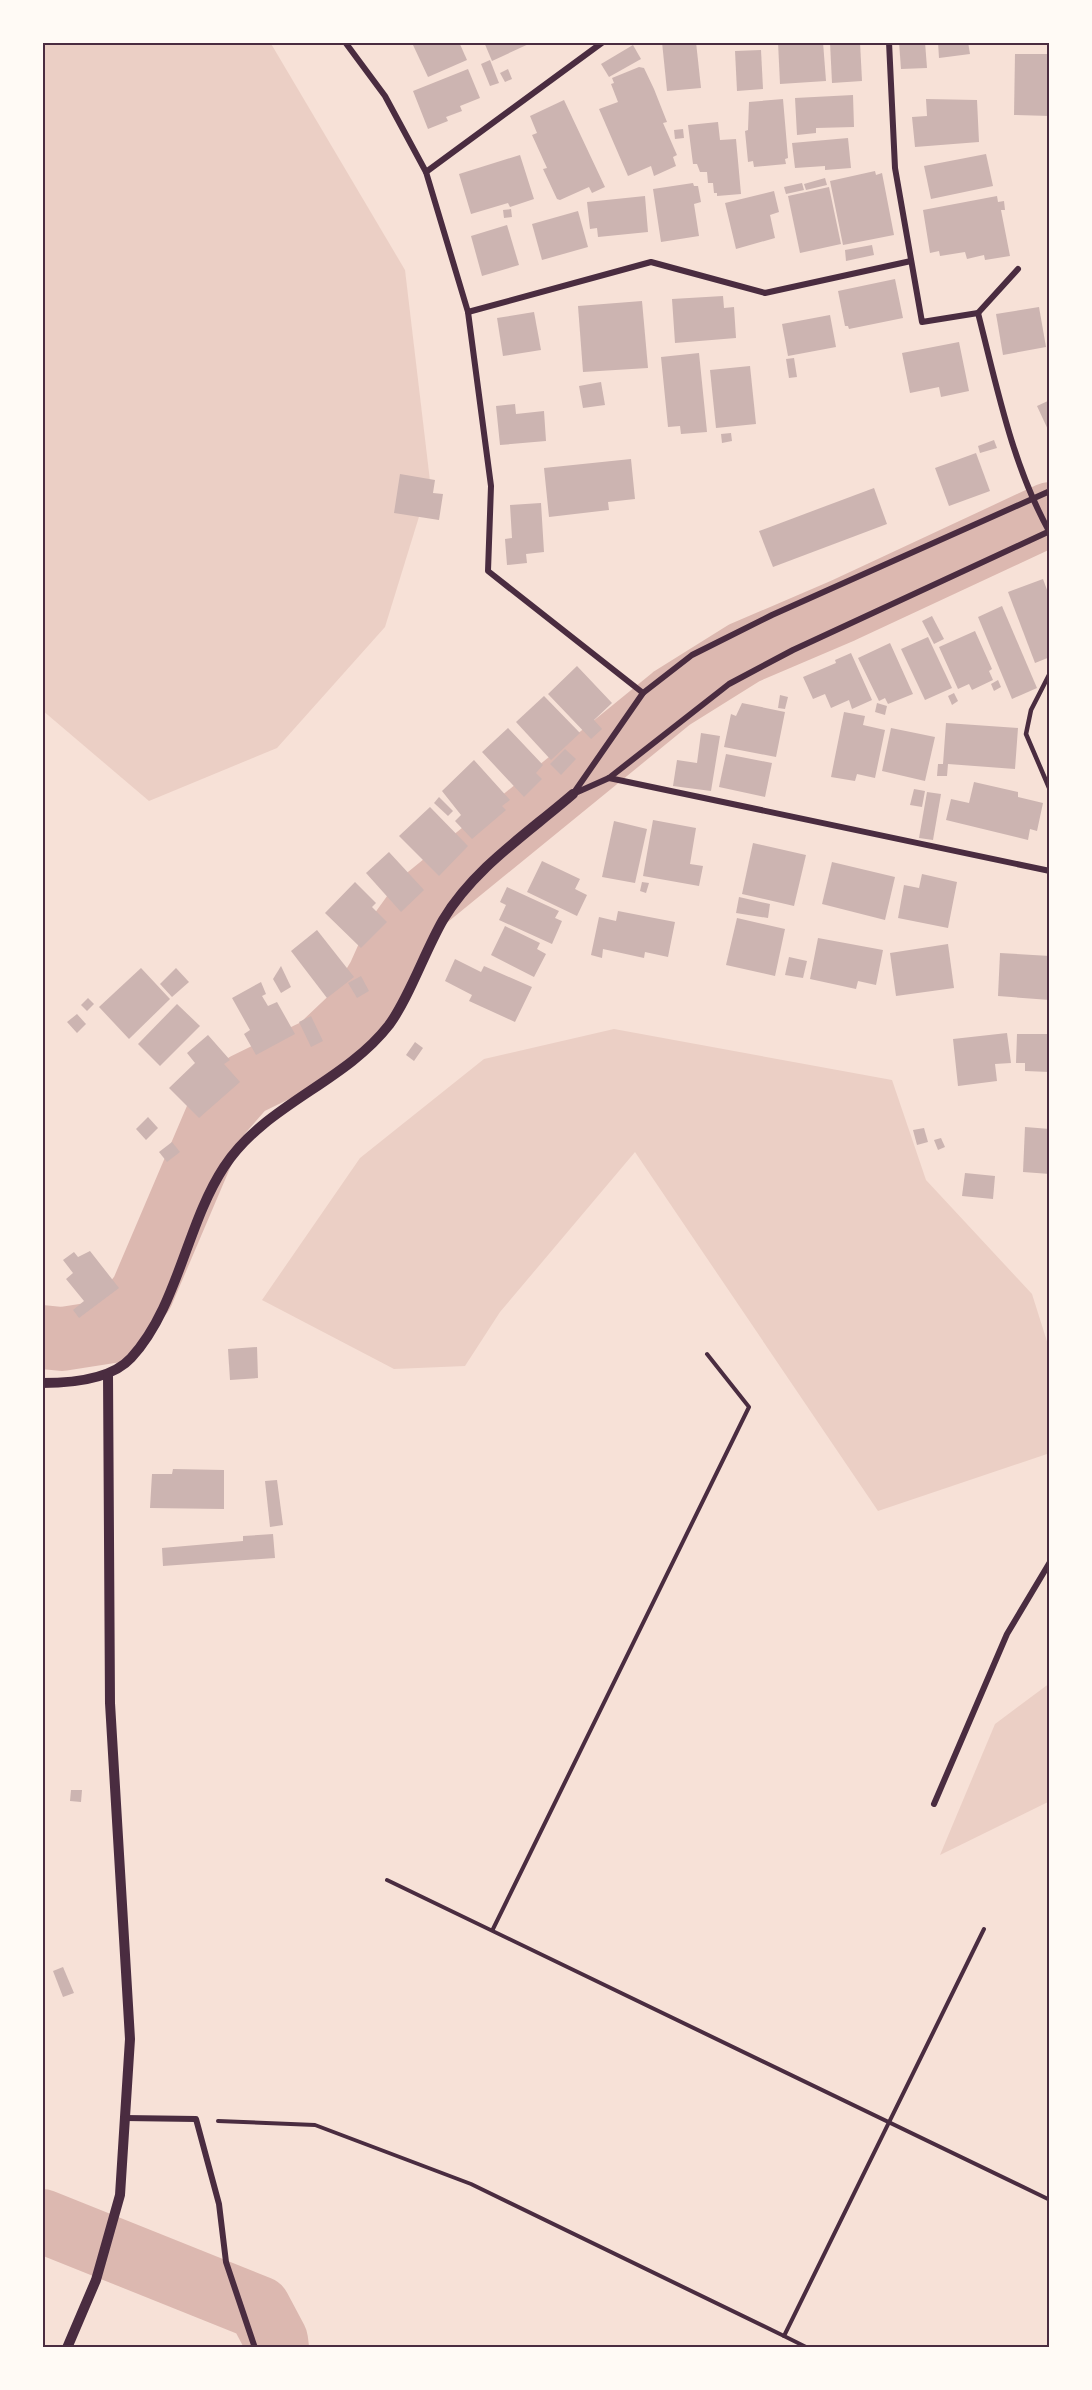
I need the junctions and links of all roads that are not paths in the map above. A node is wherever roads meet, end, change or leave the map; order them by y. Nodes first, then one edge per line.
1 (345, 42) edge
2 (603, 42) edge
3 (889, 42) edge
4 (426, 172) junction
5 (911, 261) junction
6 (1018, 269) dead end
7 (468, 312) junction
8 (978, 313) junction
9 (1050, 491) edge
10 (1032, 499) junction
11 (1050, 531) edge
12 (1050, 673) edge
13 (643, 693) junction
14 (609, 778) junction
15 (1050, 790) edge
16 (573, 794) junction
17 (1050, 871) edge
18 (108, 1374) junction
19 (42, 1383) edge
20 (1050, 1562) edge
21 (934, 1804) dead end
22 (125, 2118) junction
23 (67, 2348) edge
24 (255, 2348) edge

1 - 4 street
2 - 4 street
3 - 5 street
4 - 7 street
5 - 7 street
5 - 8 street
6 - 8 street
7 - 13 street
8 - 10 street
9 - 10 street
10 - 11 street
10 - 13 street
11 - 14 street
12 - 15 lane
13 - 16 street
14 - 16 street
14 - 17 street
16 - 18 street
18 - 19 street
18 - 22 street
20 - 21 street
22 - 23 street
22 - 24 street

